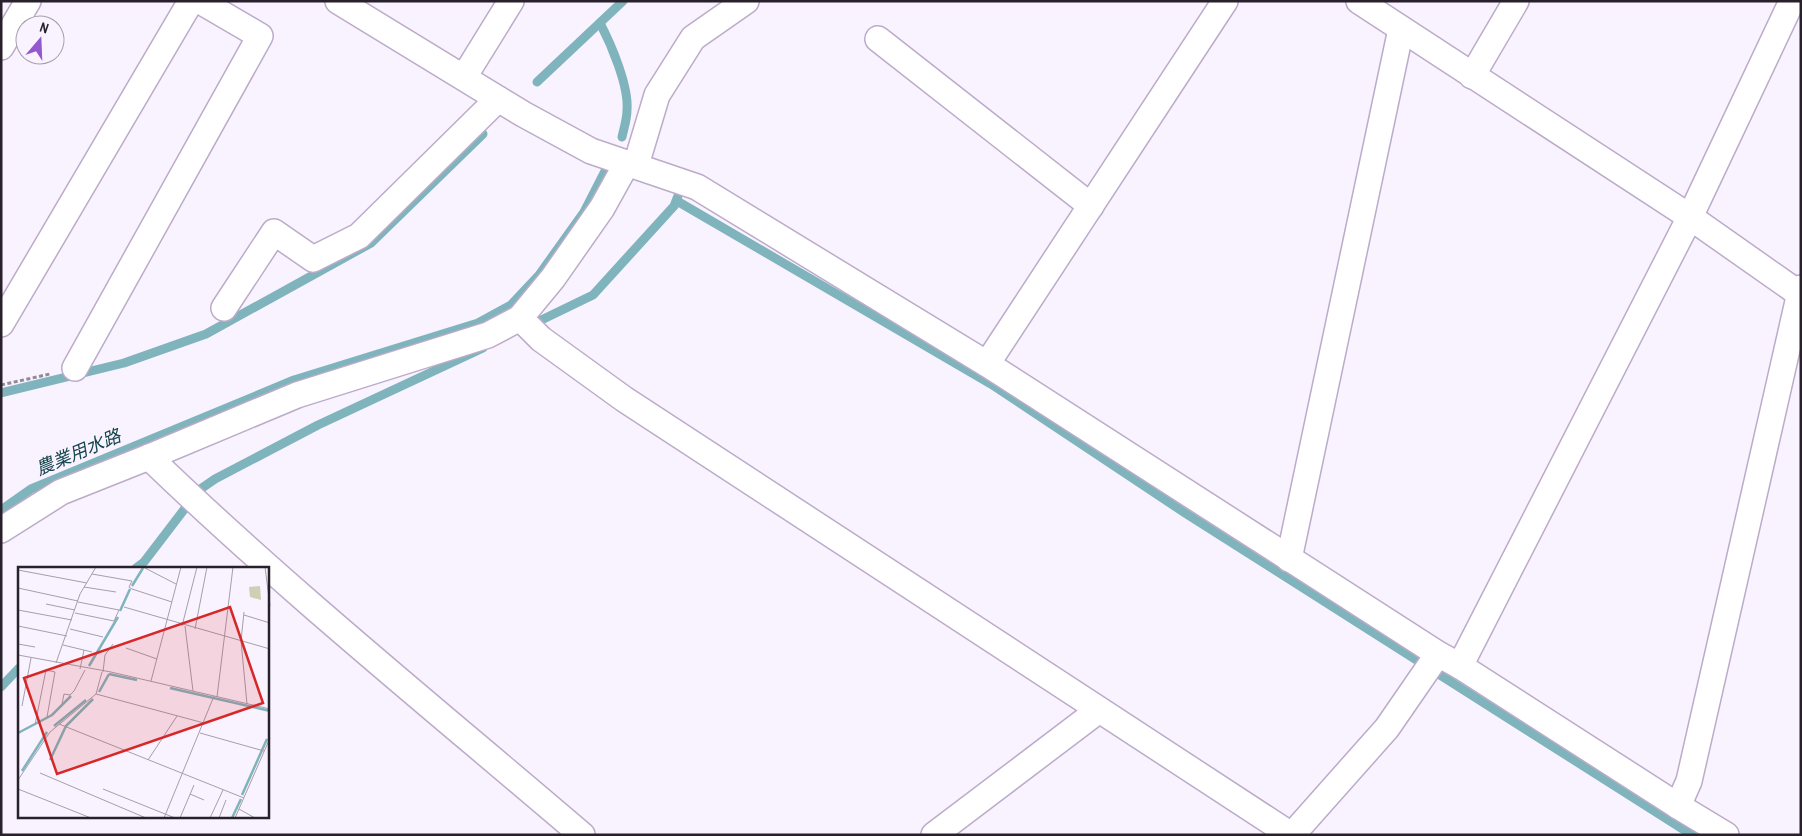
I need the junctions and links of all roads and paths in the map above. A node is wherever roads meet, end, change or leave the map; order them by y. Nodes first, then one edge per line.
1 (28, 1) edge
2 (191, 1) edge
3 (200, 1) edge
4 (338, 1) edge
5 (511, 1) edge
6 (746, 1) edge
7 (1225, 1) edge
8 (1516, 1) edge
9 (1792, 1) edge
10 (1375, 6) edge
11 (227, 8) edge
12 (1401, 29) junction
13 (878, 39) dead end
14 (1, 47) edge
15 (1472, 76) junction
16 (464, 77) junction
17 (498, 99) junction
18 (632, 164) junction
19 (1091, 206) junction
20 (1690, 217) junction
21 (1800, 292) edge
22 (224, 308) dead end
23 (1, 324) edge
24 (525, 324) junction
25 (987, 364) junction
26 (75, 368) joint
27 (1, 385) edge
28 (149, 458) junction
29 (1, 530) edge
30 (1289, 559) junction
31 (1431, 664) junction
32 (1460, 666) junction
33 (1099, 710) junction
34 (1678, 806) junction
35 (582, 835) edge
36 (934, 835) edge
37 (1291, 835) edge
38 (1726, 835) edge

1 - 14 street
2 - 23 street
3 - 11 street
4 - 16 street
5 - 16 street
6 - 18 street
7 - 19 street
8 - 15 street
9 - 20 street
10 - 12 street
11 - 26 street
12 - 15 street
12 - 30 street
13 - 19 street
15 - 20 street
16 - 17 street
17 - 18 street
17 - 22 street
18 - 24 street
18 - 25 street
19 - 25 street
20 - 21 street
20 - 32 street
21 - 34 street
24 - 28 street
24 - 33 street
25 - 30 street
26 - 27 path
28 - 29 street
28 - 35 street
30 - 31 street
31 - 32 street
31 - 37 street
32 - 34 street
33 - 36 street
33 - 37 street
34 - 38 street

